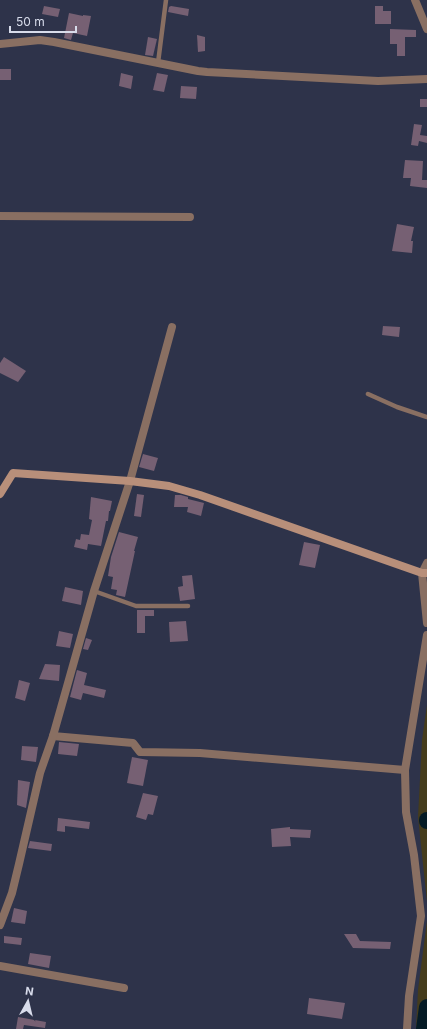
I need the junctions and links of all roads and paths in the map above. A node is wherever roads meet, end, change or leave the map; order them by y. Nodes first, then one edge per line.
1 (166, 0) edge
2 (415, 0) edge
3 (427, 29) edge
4 (0, 44) edge
5 (158, 63) junction
6 (427, 79) edge
7 (0, 216) edge
8 (190, 217) dead end
9 (172, 327) dead end
10 (368, 394) dead end
11 (427, 417) edge
12 (130, 481) junction
13 (0, 494) edge
14 (427, 563) edge
15 (425, 573) edge
16 (94, 591) junction
17 (188, 606) dead end
18 (427, 623) edge
19 (427, 635) edge
20 (54, 736) junction
21 (405, 770) junction
22 (0, 925) edge
23 (0, 966) edge
24 (124, 988) dead end
25 (407, 1029) edge

1 - 5 lane
2 - 3 street
4 - 5 street
5 - 6 street
7 - 8 street
9 - 12 street
10 - 11 lane
12 - 13 street
12 - 15 street
12 - 16 street
14 - 15 street
15 - 18 street
16 - 17 lane
16 - 20 street
19 - 21 street
20 - 21 street
20 - 22 street
21 - 25 street
23 - 24 street

